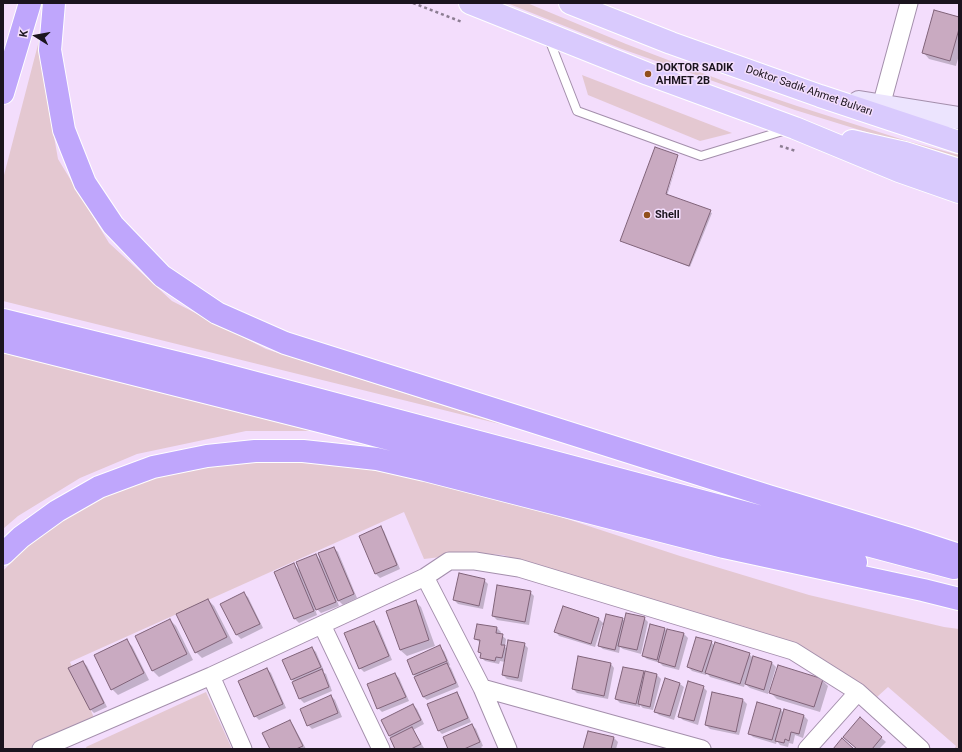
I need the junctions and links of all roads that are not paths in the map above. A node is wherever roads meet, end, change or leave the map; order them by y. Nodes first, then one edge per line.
1 (30, 3) edge
2 (54, 3) edge
3 (570, 3) edge
4 (909, 3) edge
5 (467, 13) edge
6 (547, 34) junction
7 (3, 93) edge
8 (820, 96) junction
9 (881, 106) junction
10 (959, 118) edge
11 (794, 128) junction
12 (959, 142) edge
13 (959, 170) edge
14 (959, 192) edge
15 (3, 320) edge
16 (3, 341) edge
17 (3, 554) edge
18 (959, 555) edge
19 (959, 569) edge
20 (425, 577) junction
21 (959, 590) edge
22 (959, 599) edge
23 (322, 625) junction
24 (211, 676) junction
25 (482, 688) junction
26 (858, 692) junction
27 (65, 744) edge
28 (41, 749) edge
29 (243, 749) edge
30 (381, 749) edge
31 (508, 749) edge
32 (702, 749) edge
33 (807, 749) edge
34 (920, 749) edge

1 - 7 highway
2 - 18 highway
3 - 8 main road, Doktor Sadık Ahmet Bulvarı
4 - 9 street
5 - 6 main road
6 - 11 main road
6 - 11 lane
8 - 9 main road
8 - 12 main road, Doktor Sadık Ahmet Bulvarı
9 - 10 main road
11 - 13 main road
11 - 14 main road
15 - 19 highway
16 - 21 highway
17 - 22 highway
20 - 23 street
20 - 25 street
20 - 26 street
23 - 24 street
23 - 30 street
24 - 27 street
24 - 29 street
25 - 31 street
25 - 32 street
26 - 33 street
26 - 34 street
27 - 28 street

